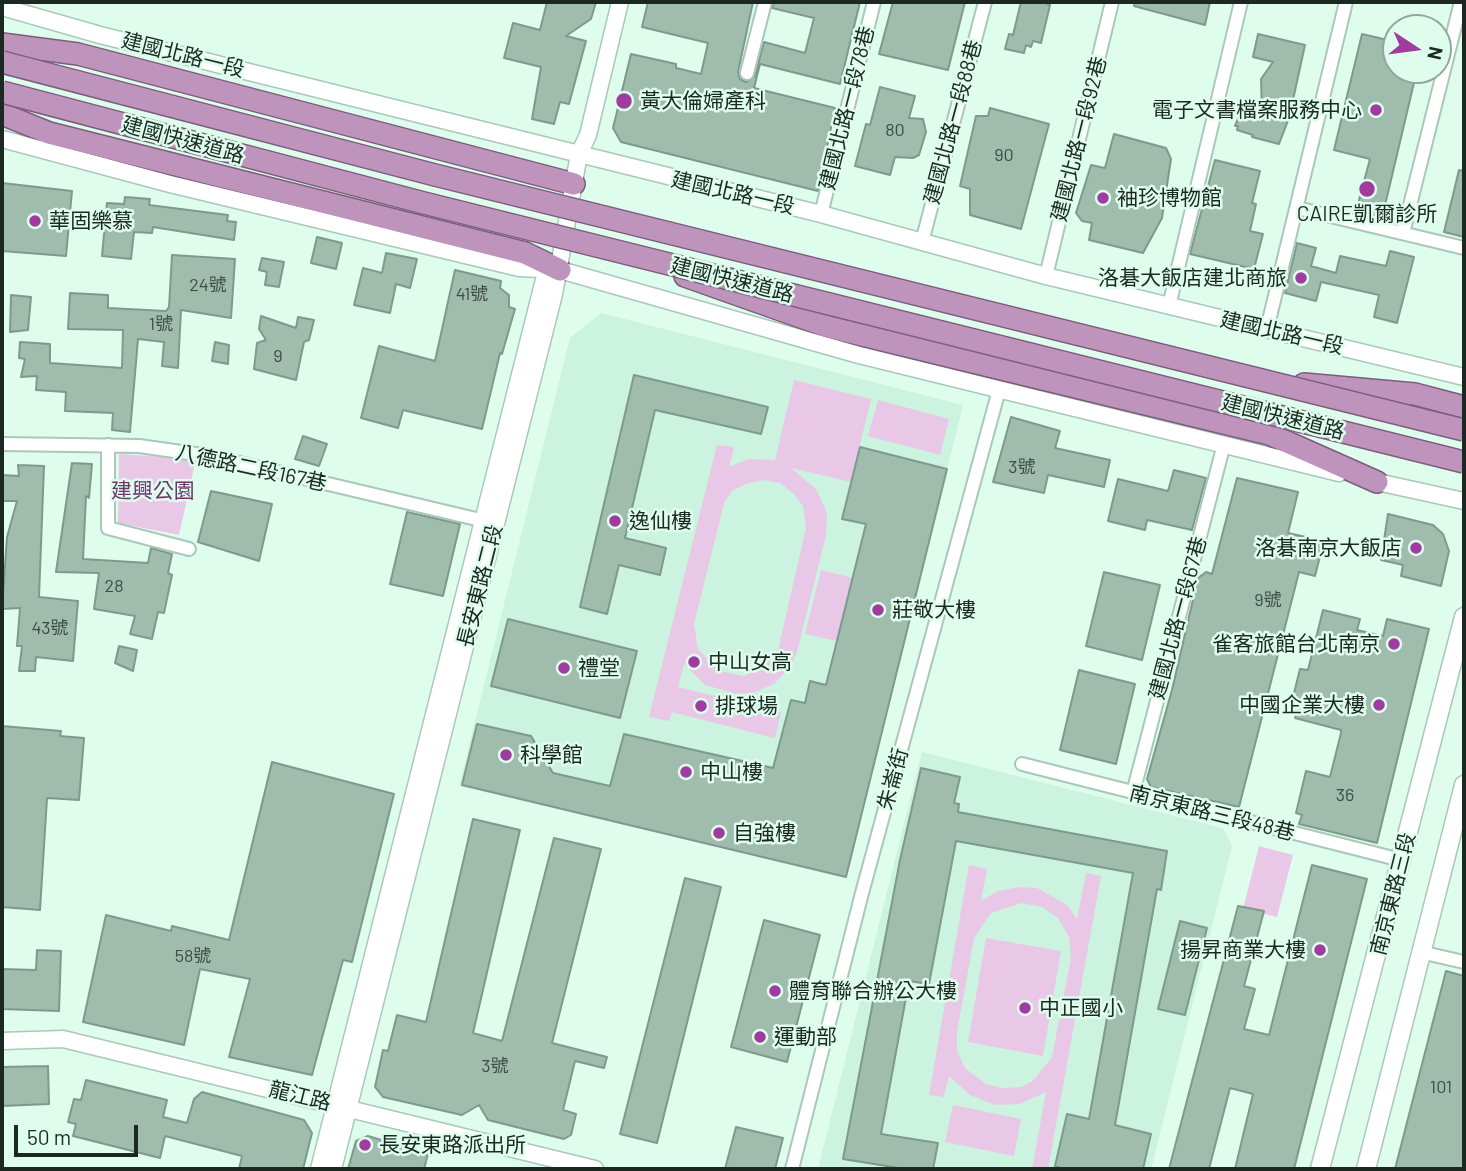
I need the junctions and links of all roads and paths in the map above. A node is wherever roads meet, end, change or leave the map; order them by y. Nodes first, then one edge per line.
1 (620, 2) edge
2 (765, 2) edge
3 (874, 2) edge
4 (985, 2) edge
5 (1112, 2) edge
6 (1241, 2) edge
7 (1346, 2) edge
8 (1461, 2) edge
9 (2, 7) edge
10 (2, 44) edge
11 (2, 62) edge
12 (747, 73) dead end
13 (2, 92) edge
14 (2, 114) edge
15 (2, 139) edge
16 (579, 154) junction
17 (574, 184) junction
18 (1297, 208) junction
19 (821, 214) junction
20 (1403, 233) junction
21 (922, 242) junction
22 (1464, 248) edge
23 (607, 249) junction
24 (551, 268) junction
25 (1046, 276) junction
26 (1169, 306) junction
27 (1267, 329) junction
28 (1464, 377) edge
29 (1270, 381) junction
30 (999, 390) junction
31 (1464, 407) edge
32 (1464, 430) edge
33 (2, 444) edge
34 (1224, 444) junction
35 (108, 445) junction
36 (1464, 462) edge
37 (1377, 482) junction
38 (1464, 501) edge
39 (489, 523) junction
40 (189, 549) dead end
41 (1464, 617) edge
42 (1023, 764) dead end
43 (1464, 785) edge
44 (1133, 793) junction
45 (1401, 860) junction
46 (1420, 952) junction
47 (1464, 962) edge
48 (2, 1041) edge
49 (342, 1107) junction
50 (318, 1169) edge
51 (333, 1169) edge
52 (596, 1169) edge
53 (792, 1169) edge
54 (1320, 1169) edge
55 (1366, 1169) edge

1 - 16 street, 長安東路二段
2 - 12 street
3 - 19 street, 建國北路一段78巷
4 - 21 street, 建國北路一段88巷
5 - 25 street, 建國北路一段92巷
6 - 26 street
7 - 18 street
8 - 20 street
9 - 16 street, 建國北路一段
10 - 17 highway
11 - 29 highway, 建國快速道路, bridge
13 - 23 highway, 建國快速道路, bridge
14 - 24 highway
15 - 24 street
16 - 17 street, 長安東路二段
16 - 19 street, 建國北路一段
17 - 24 street, 長安東路二段
18 - 20 street
18 - 27 street
19 - 21 street, 建國北路一段
20 - 22 street
21 - 25 street, 建國北路一段
23 - 36 highway, 建國快速道路, bridge
23 - 37 highway, bridge
24 - 30 street
24 - 39 street, 長安東路二段
25 - 26 street, 建國北路一段
26 - 27 street, 建國北路一段
27 - 28 street, 建國北路一段
29 - 31 highway, bridge
29 - 32 highway, 建國快速道路, bridge
30 - 34 street
30 - 53 street, 朱崙街
33 - 35 street, 八德路二段167巷
34 - 37 street
34 - 44 street, 建國北路一段67巷
35 - 39 street, 八德路二段167巷
35 - 40 street
37 - 38 street
39 - 49 street, 長安東路二段
41 - 45 main road, 南京東路三段
42 - 44 street, 南京東路三段48巷
43 - 46 main road, 南京東路三段
44 - 45 street, 南京東路三段48巷
45 - 54 main road, 南京東路三段
46 - 47 street
46 - 55 main road, 南京東路三段
48 - 49 street, 龍江路
49 - 50 street, 長安東路二段
49 - 51 street, 長安東路二段
49 - 52 street, 龍江路

